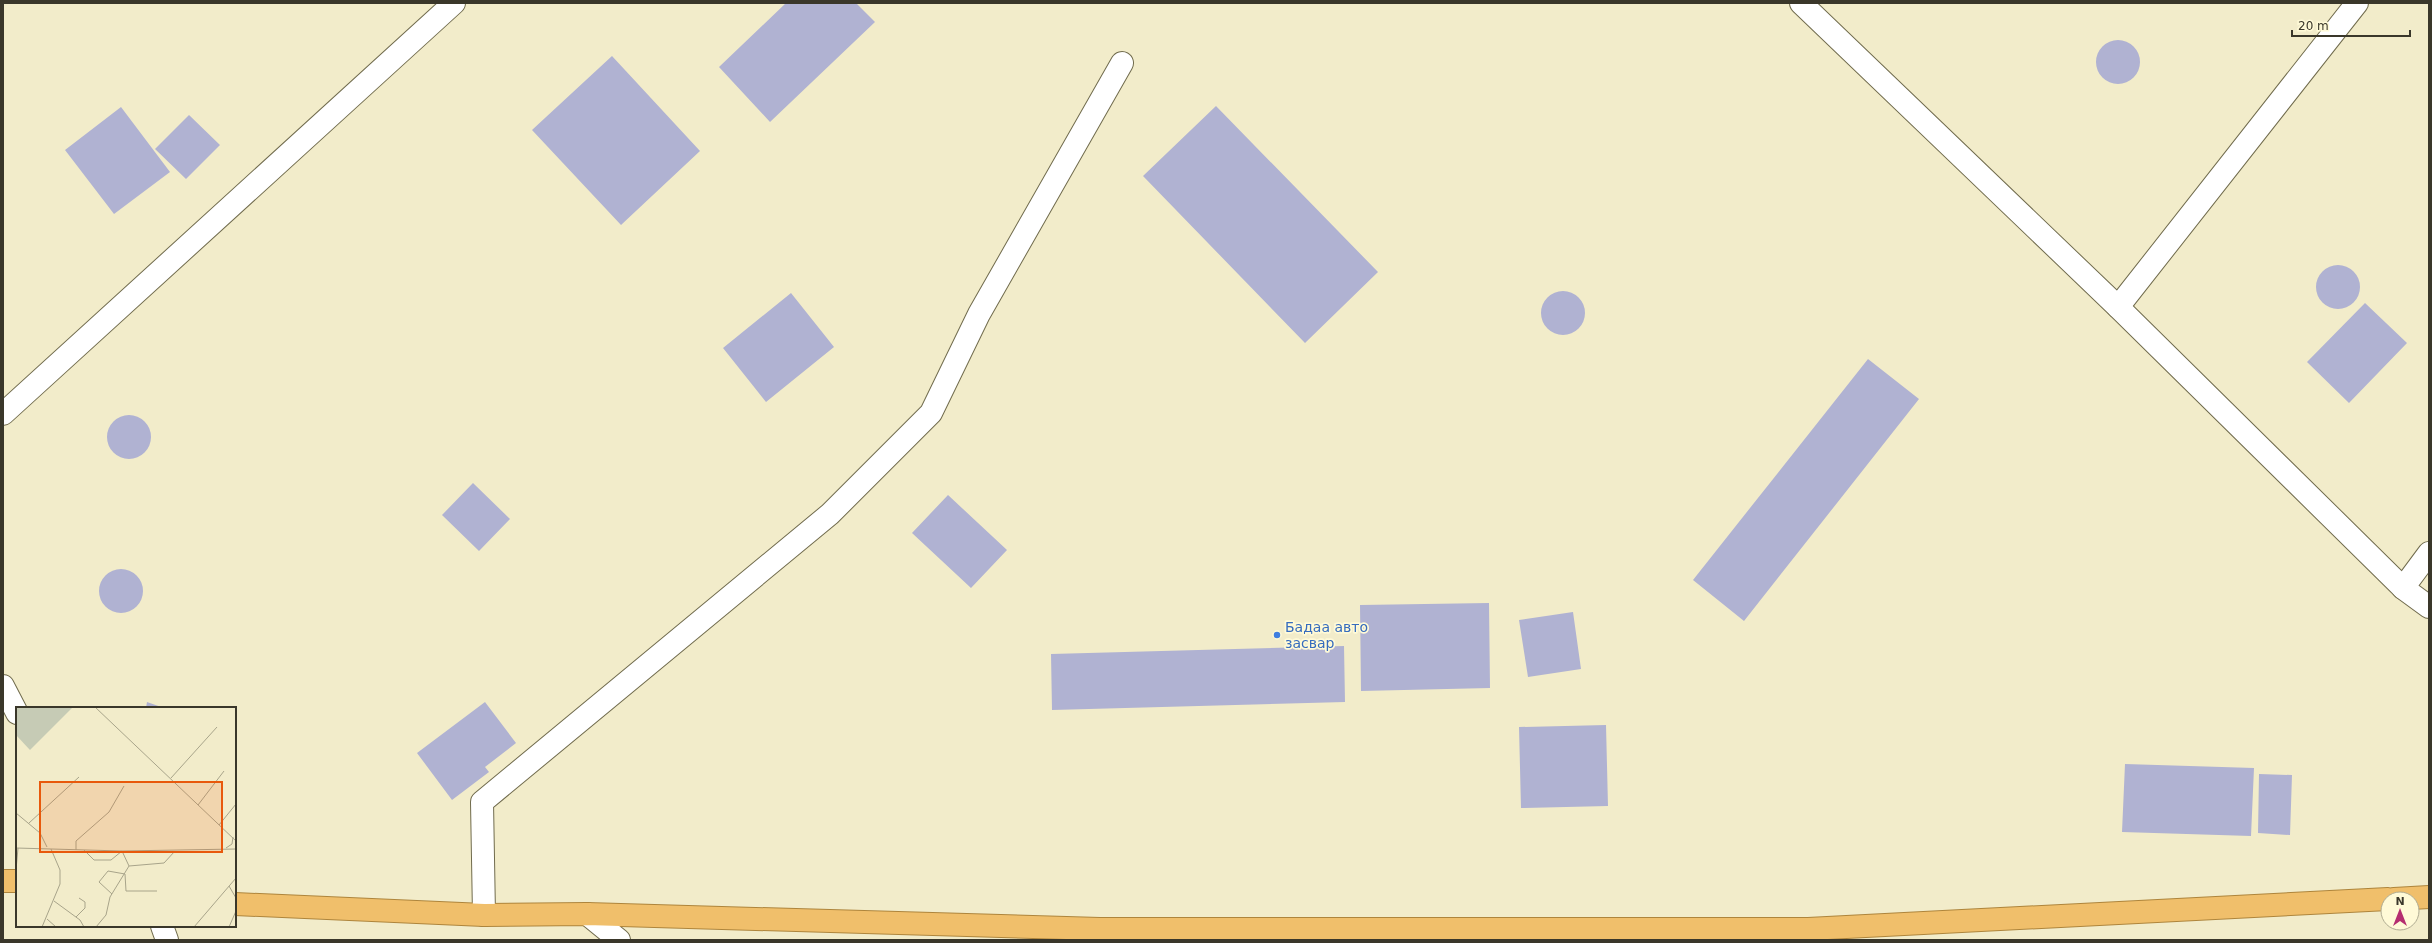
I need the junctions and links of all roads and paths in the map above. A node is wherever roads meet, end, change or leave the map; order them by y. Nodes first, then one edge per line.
1 (454, 3) edge
2 (1801, 3) edge
3 (2357, 3) edge
4 (1122, 63) dead end
5 (2118, 307) junction
6 (3, 414) edge
7 (2429, 553) edge
8 (2403, 588) junction
9 (2429, 608) edge
10 (3, 686) edge
11 (16, 711) edge
12 (3, 881) edge
13 (16, 881) edge
14 (2380, 899) edge
15 (236, 904) edge
16 (587, 914) junction
17 (484, 915) junction
18 (162, 927) edge
19 (1802, 934) edge
20 (1096, 936) edge
21 (168, 940) edge
22 (618, 940) edge

1 - 6 street
2 - 5 street
3 - 5 street
4 - 17 street
5 - 8 street
7 - 8 street
8 - 9 street
10 - 11 street
12 - 13 highway
14 - 19 highway
15 - 17 highway
16 - 17 highway
16 - 20 highway
16 - 22 street
18 - 21 street
19 - 20 highway

